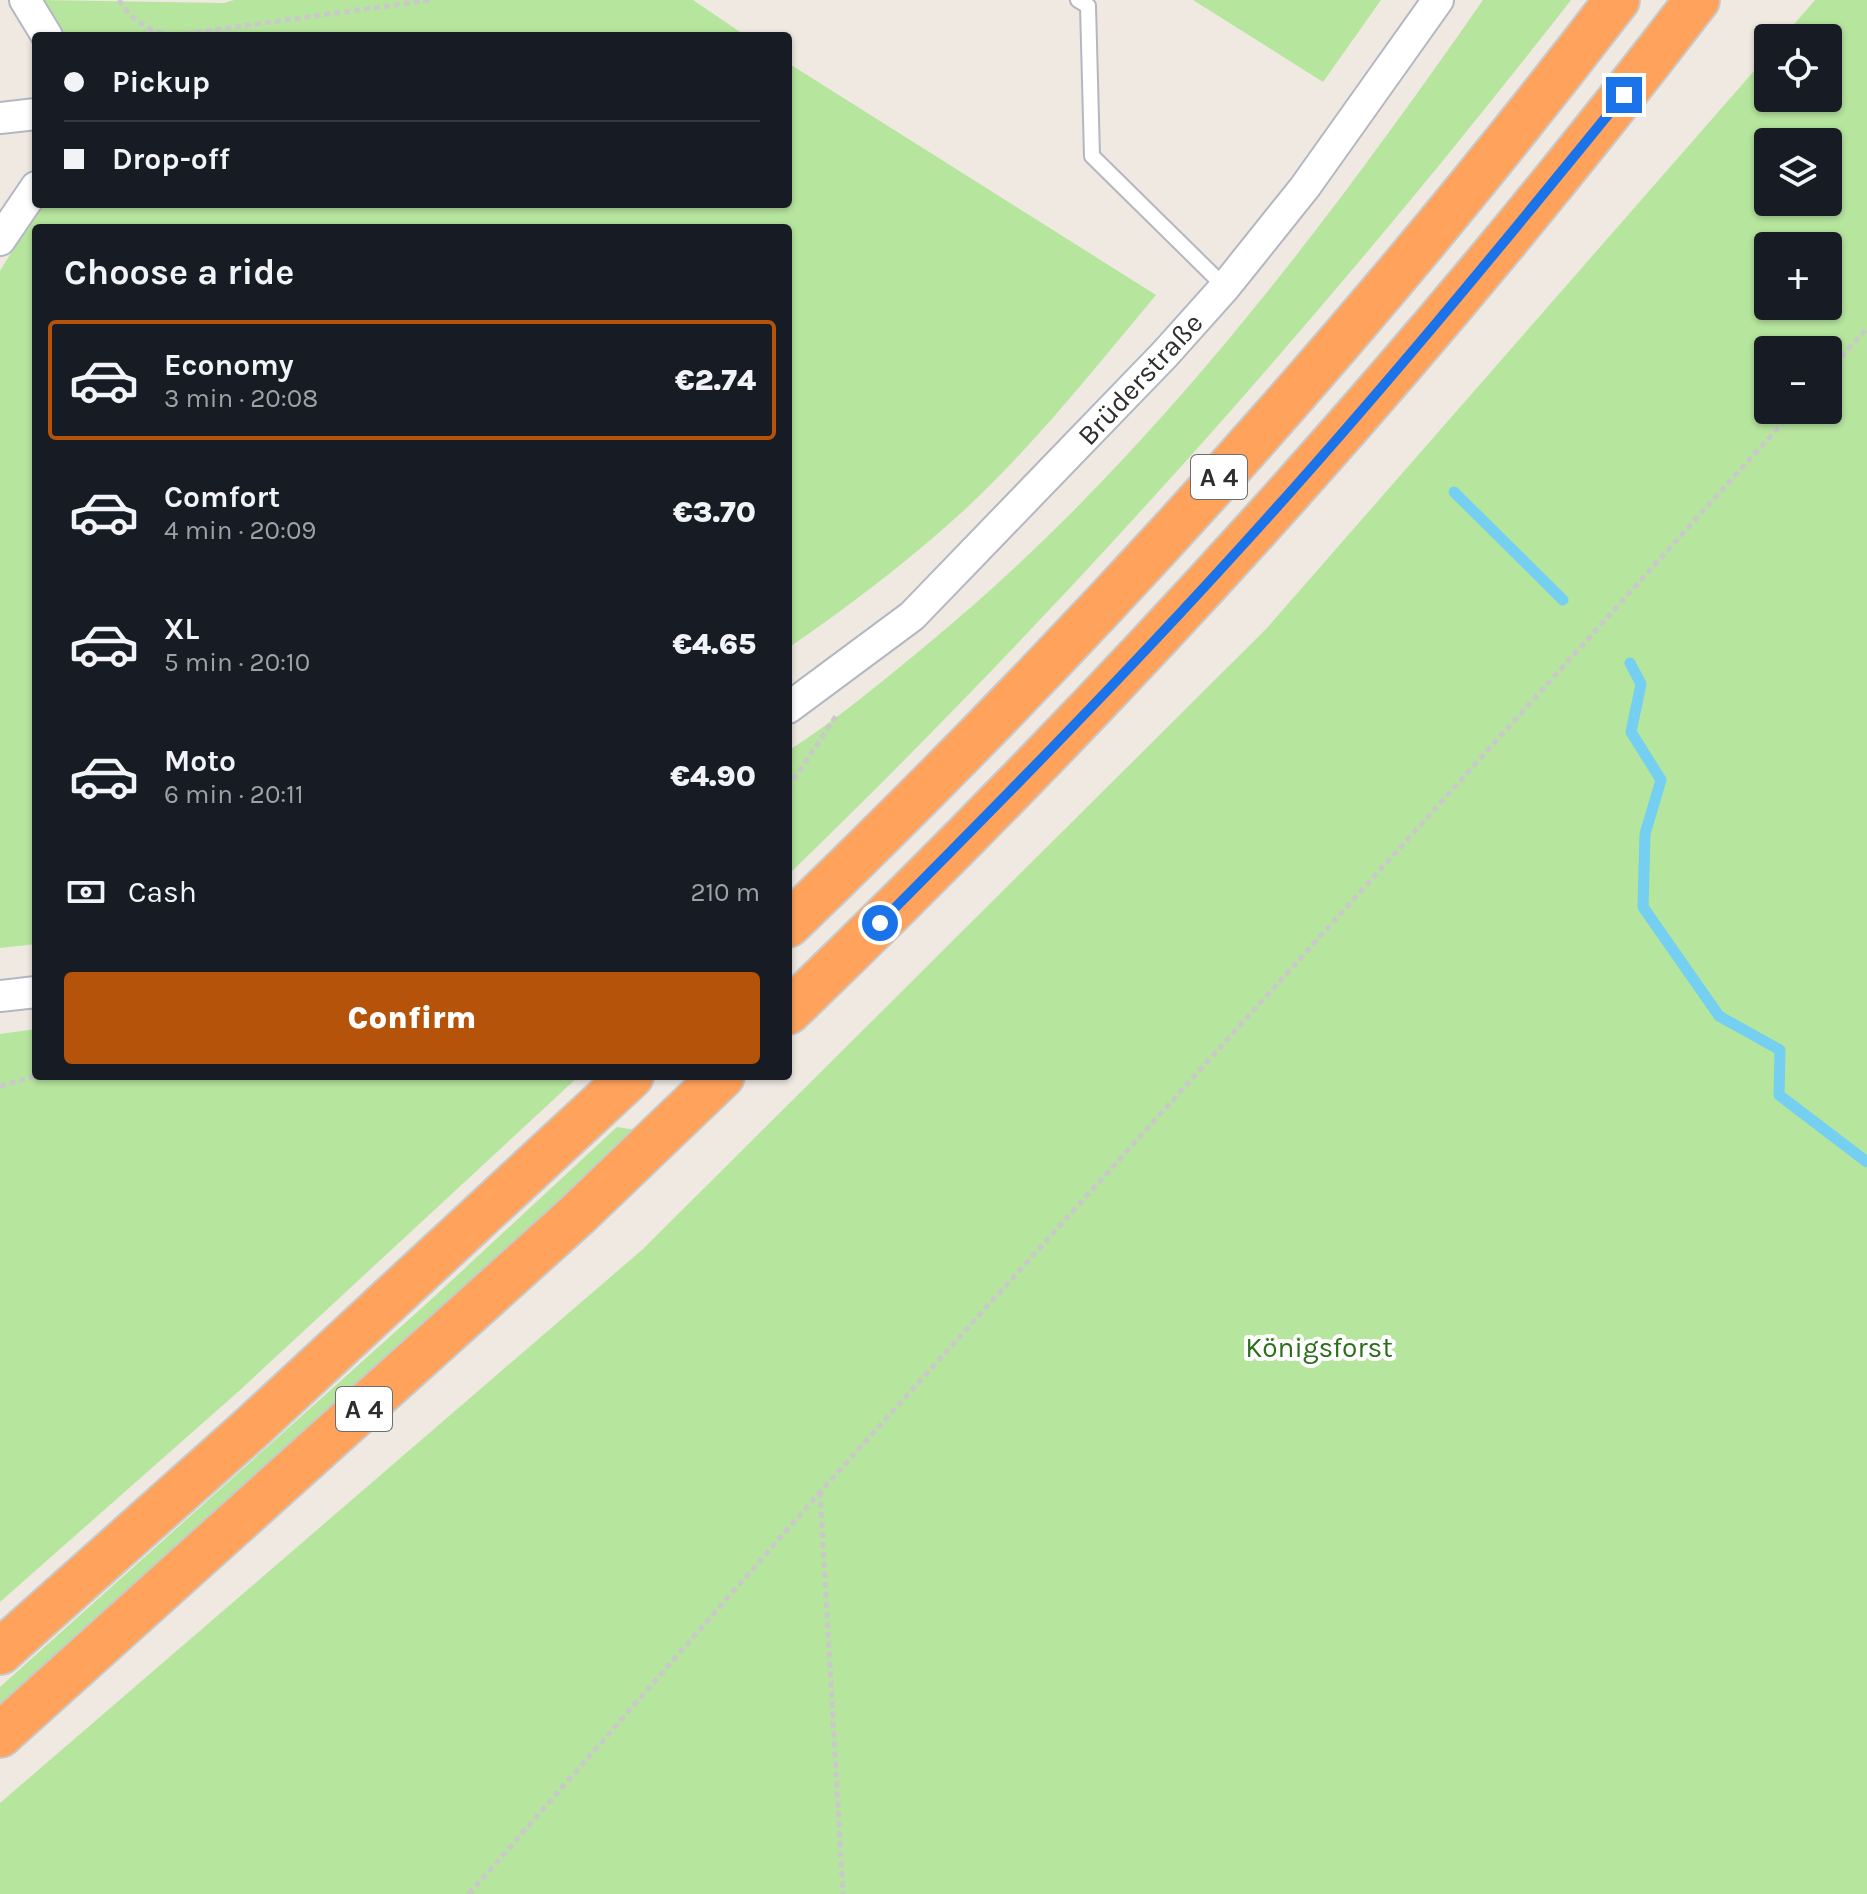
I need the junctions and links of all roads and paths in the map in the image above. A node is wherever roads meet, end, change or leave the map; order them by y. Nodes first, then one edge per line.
1 (25, 0) edge
2 (119, 0) edge
3 (431, 0) edge
4 (1078, 0) edge
5 (1438, 0) edge
6 (1617, 0) edge
7 (1697, 0) edge
8 (148, 30) joint
9 (45, 32) edge
10 (155, 32) edge
11 (210, 32) edge
12 (32, 114) edge
13 (0, 118) edge
14 (32, 193) edge
15 (0, 240) edge
16 (1225, 287) junction
17 (1867, 328) edge
18 (1842, 356) edge
19 (1781, 424) edge
20 (792, 705) edge
21 (792, 921) edge
22 (32, 992) edge
23 (0, 996) edge
24 (792, 1008) edge
25 (32, 1077) edge
26 (627, 1080) edge
27 (718, 1080) edge
28 (0, 1086) edge
29 (820, 1492) junction
30 (0, 1652) edge
31 (0, 1735) edge
32 (469, 1894) edge
33 (843, 1894) edge

1 - 9 street
2 - 8 path
3 - 11 path
4 - 16 lane
5 - 16 street, Brüderstraße
6 - 21 highway, A 4
7 - 24 highway, A 4
8 - 10 path
12 - 13 street
14 - 15 street
16 - 20 street, Brüderstraße
17 - 18 path
19 - 29 path
22 - 23 street
25 - 28 path
26 - 30 highway, A 4
27 - 31 highway, A 4
29 - 32 path
29 - 33 path

